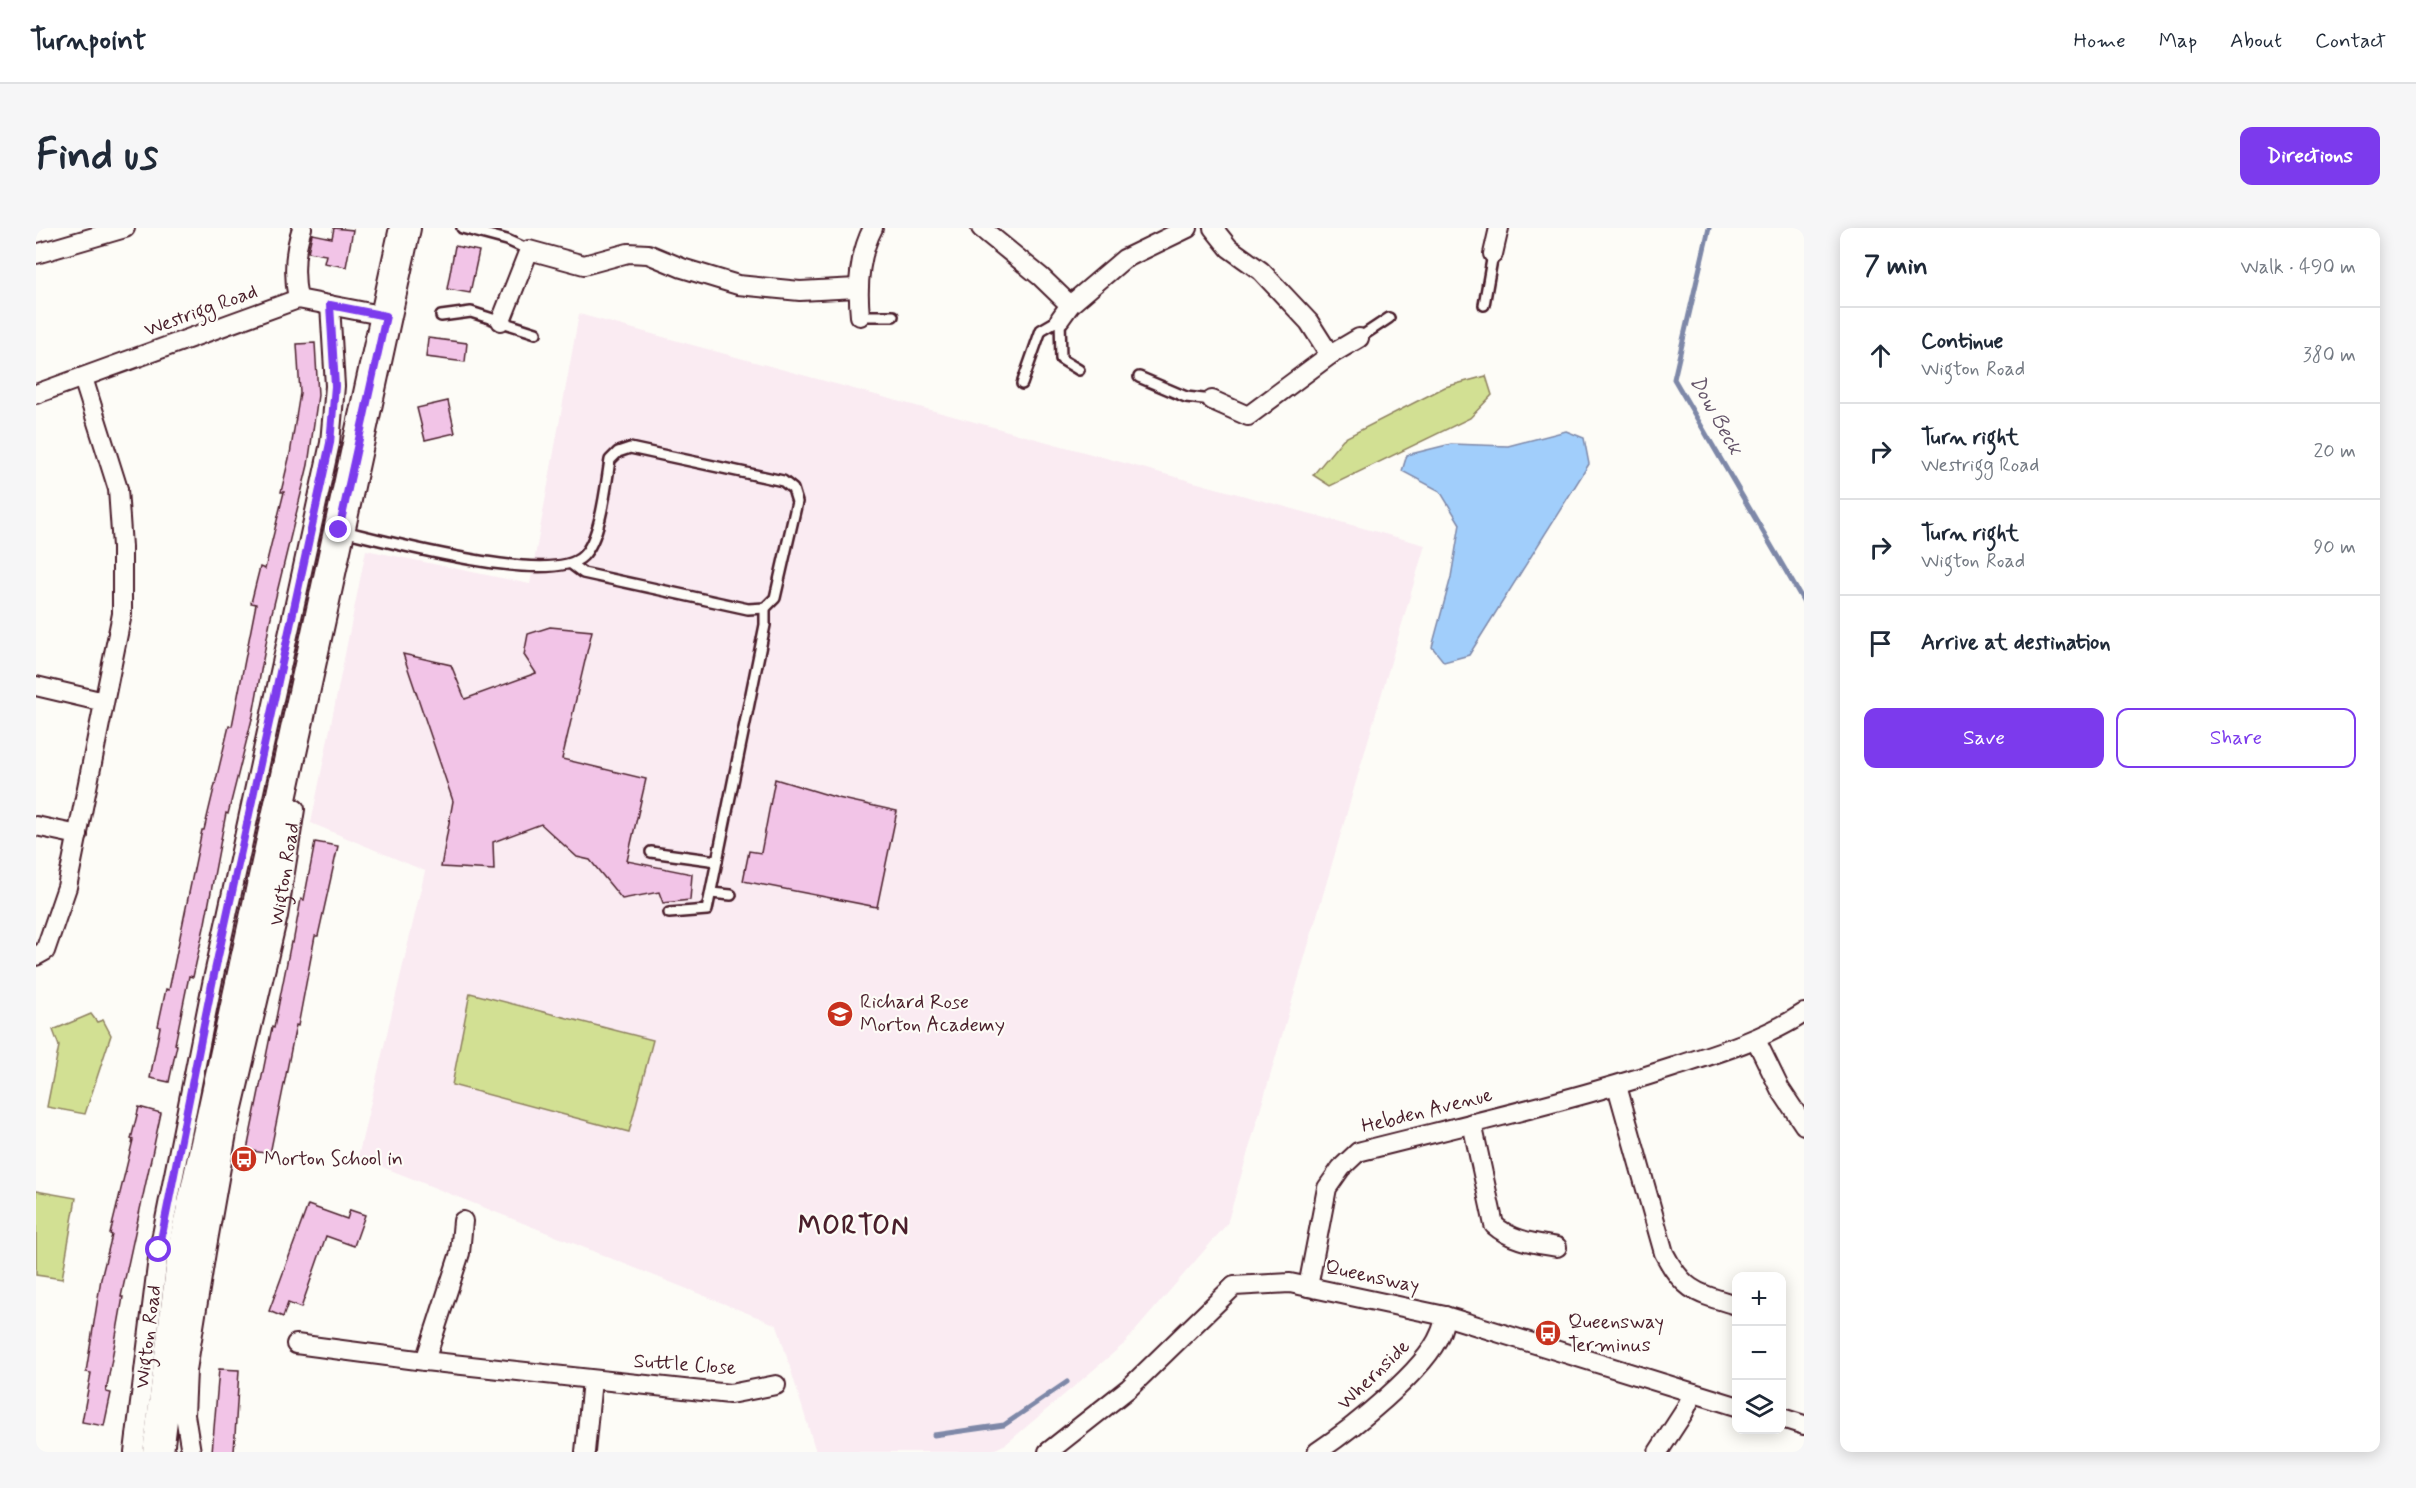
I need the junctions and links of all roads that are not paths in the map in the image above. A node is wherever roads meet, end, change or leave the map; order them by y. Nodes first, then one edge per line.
1 (125, 228) edge
2 (302, 228) edge
3 (405, 228) edge
4 (462, 228) edge
5 (873, 228) edge
6 (981, 228) edge
7 (1188, 228) edge
8 (1213, 228) edge
9 (1499, 228) edge
10 (529, 250) junction
11 (36, 254) edge
12 (1493, 254) joint
13 (857, 288) junction
14 (298, 299) junction
15 (330, 305) junction
16 (1484, 305) dead end
17 (1065, 312) junction
18 (860, 315) joint
19 (386, 316) junction
20 (441, 316) dead end
21 (893, 316) dead end
22 (1389, 318) dead end
23 (501, 321) junction
24 (536, 333) dead end
25 (1359, 338) joint
26 (1330, 355) junction
27 (1079, 370) dead end
28 (1139, 377) dead end
29 (83, 378) junction
30 (1022, 384) dead end
31 (36, 394) edge
32 (1212, 400) joint
33 (339, 530) junction
34 (571, 564) junction
35 (765, 608) junction
36 (36, 686) edge
37 (104, 702) junction
38 (279, 807) junction
39 (36, 826) edge
40 (78, 835) junction
41 (651, 852) dead end
42 (717, 861) junction
43 (711, 893) junction
44 (731, 895) dead end
45 (669, 914) dead end
46 (36, 956) edge
47 (1804, 1013) edge
48 (1756, 1040) junction
49 (1617, 1086) junction
50 (1472, 1123) junction
51 (1804, 1125) edge
52 (463, 1221) dead end
53 (1557, 1247) dead end
54 (1308, 1287) junction
55 (1732, 1303) edge
56 (1445, 1316) junction
57 (296, 1344) dead end
58 (425, 1361) junction
59 (592, 1380) junction
60 (776, 1385) dead end
61 (1692, 1393) junction
62 (1732, 1405) edge
63 (1786, 1419) edge
64 (1804, 1425) edge
65 (134, 1452) edge
66 (158, 1452) edge
67 (191, 1452) edge
68 (585, 1452) edge
69 (1048, 1452) edge
70 (1317, 1452) edge
71 (1658, 1452) edge

1 - 11 street
2 - 14 street
3 - 19 main road, Wigton Road
4 - 10 lane
5 - 13 street
6 - 17 street
7 - 17 street
8 - 26 street
9 - 12 street
10 - 13 street
10 - 23 street
12 - 16 lane
13 - 18 street
14 - 15 street
14 - 29 street, Westrigg Road
15 - 19 street
15 - 65 street, Wigton Road
17 - 27 lane
17 - 30 lane
18 - 21 lane
19 - 33 main road, Wigton Road
20 - 23 lane
22 - 25 lane
23 - 24 lane
25 - 26 street
26 - 32 street
28 - 32 lane
29 - 31 street, Westrigg Road
29 - 37 street
33 - 34 lane
33 - 38 main road, Wigton Road
34 - 35 lane
34 - 35 lane
35 - 42 lane
36 - 37 street
37 - 40 street
38 - 66 main road, Wigton Road
38 - 67 street, Wigton Road
39 - 40 street
40 - 46 street
41 - 42 lane
42 - 43 lane
43 - 44 lane
43 - 45 lane
47 - 48 street, Hebden Avenue
48 - 49 street, Hebden Avenue
48 - 51 street
49 - 50 street, Hebden Avenue
49 - 55 street
50 - 53 street
50 - 54 street, Hebden Avenue
52 - 58 street
54 - 56 street, Queensway
54 - 69 street, Queensway
56 - 61 street, Queensway
56 - 70 street, Whernside
57 - 58 street, Suttle Close
58 - 59 street, Suttle Close
59 - 60 street, Suttle Close
59 - 68 street
61 - 62 street, Queensway
61 - 71 street
63 - 64 street

